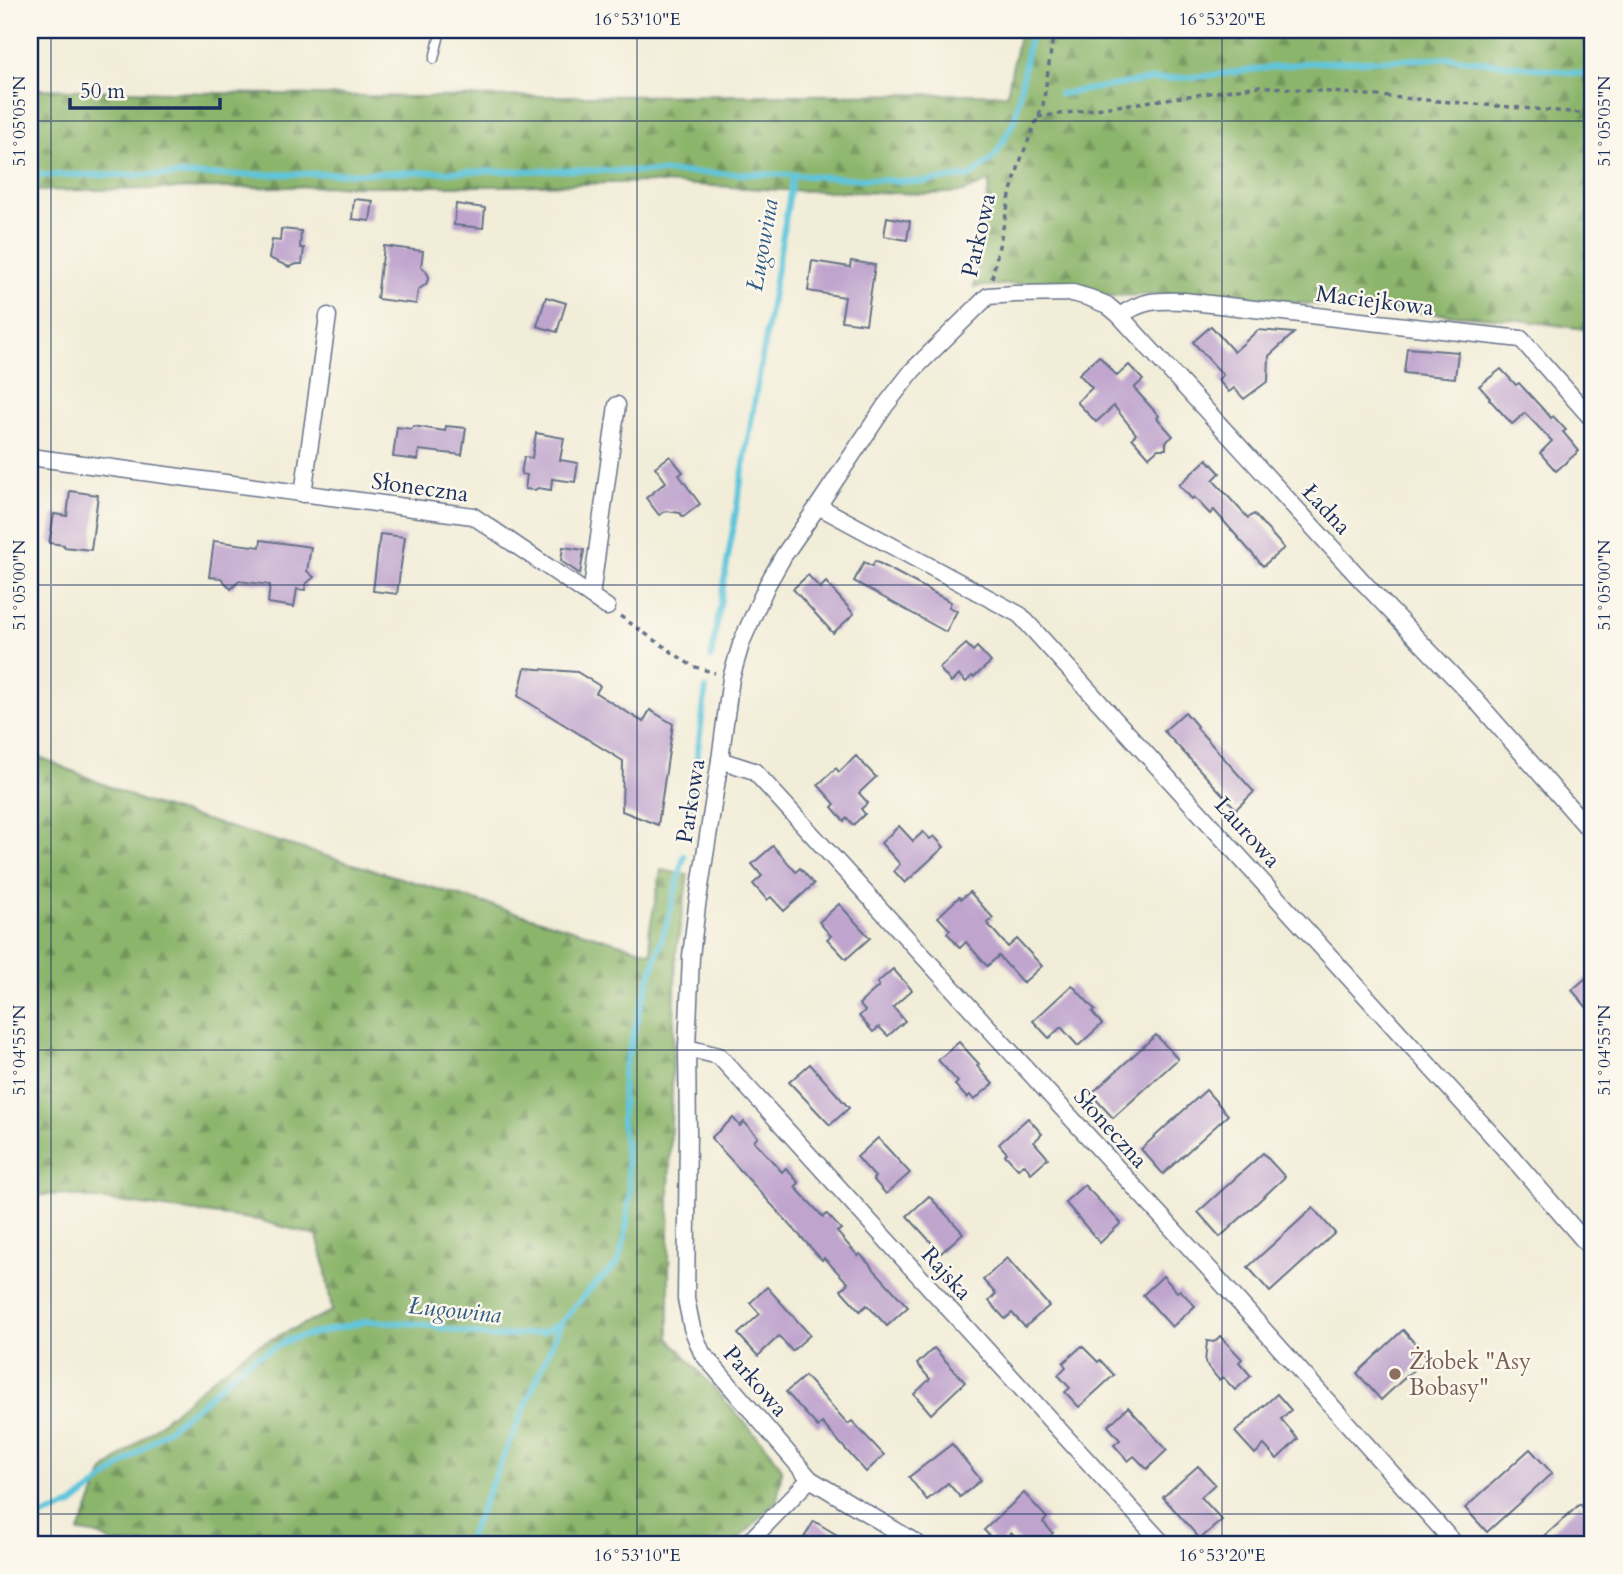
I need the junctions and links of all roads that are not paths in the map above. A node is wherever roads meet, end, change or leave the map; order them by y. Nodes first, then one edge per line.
1 (441, 30) edge
2 (434, 59) dead end
3 (988, 296) joint
4 (328, 316) dead end
5 (1120, 316) junction
6 (617, 405) dead end
7 (1593, 420) edge
8 (30, 457) edge
9 (303, 494) junction
10 (818, 506) junction
11 (591, 596) junction
12 (607, 607) road end
13 (720, 760) junction
14 (1593, 834) edge
15 (687, 1048) junction
16 (1593, 1251) edge
17 (810, 1479) junction
18 (747, 1544) edge
19 (918, 1544) edge
20 (1163, 1544) edge
21 (1455, 1544) edge

1 - 2 lane
3 - 5 street, Ładna
3 - 10 street, Parkowa
4 - 9 street
5 - 7 street, Maciejkowa
5 - 14 street, Ładna
6 - 11 street
8 - 9 street, Słoneczna
9 - 11 street, Słoneczna
10 - 13 street, Parkowa
10 - 16 street, Laurowa
11 - 12 street, Słoneczna
13 - 15 street, Parkowa
13 - 21 street, Słoneczna
15 - 17 street, Parkowa
15 - 20 street, Rajska
17 - 18 street
17 - 19 street, Parkowa

